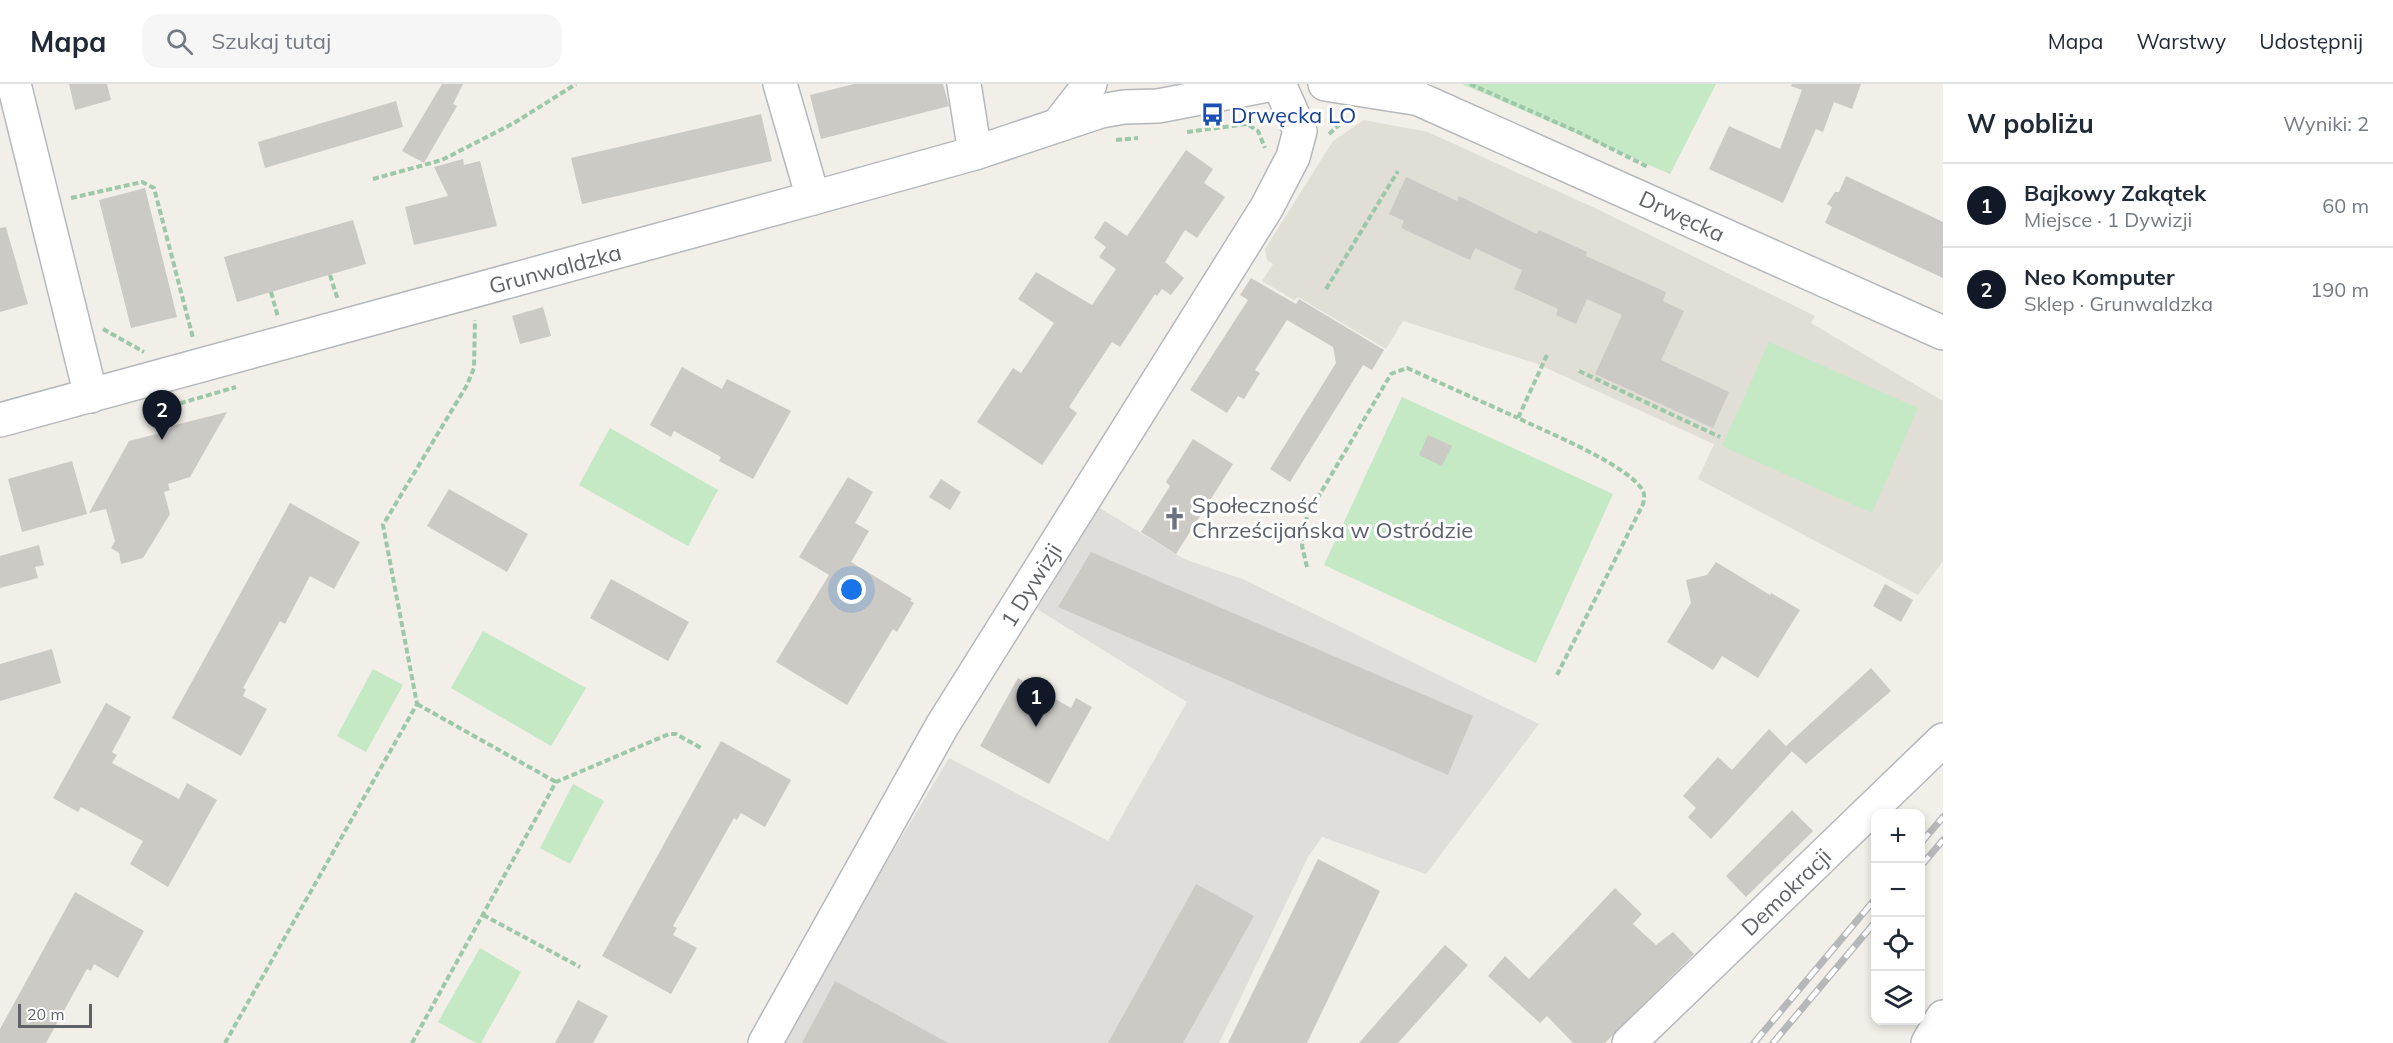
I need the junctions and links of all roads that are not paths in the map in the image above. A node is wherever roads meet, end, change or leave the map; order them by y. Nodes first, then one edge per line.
1 (14, 84) edge
2 (780, 84) edge
3 (963, 84) edge
4 (1090, 84) edge
5 (1120, 84) edge
6 (1273, 84) edge
7 (1280, 84) edge
8 (1391, 84) edge
9 (1332, 85) edge
10 (1421, 100) junction
11 (1158, 106) junction
12 (1058, 125) junction
13 (1297, 144) junction
14 (975, 153) junction
15 (813, 198) junction
16 (1943, 333) edge
17 (91, 396) junction
18 (0, 420) edge
19 (1943, 740) edge
20 (1943, 1017) edge
21 (765, 1043) edge
22 (1629, 1043) edge
23 (1928, 1043) edge

1 - 17 street
2 - 15 street
3 - 14 street
4 - 12 street
5 - 11 street
6 - 11 street
7 - 13 street
8 - 10 street, Drwęcka
9 - 10 street, Drwęcka
9 - 13 street, 1 Dywizji
10 - 16 street, Drwęcka
11 - 12 street
12 - 14 street, Grunwaldzka
13 - 21 street, 1 Dywizji
14 - 15 street, Grunwaldzka
15 - 17 street, Grunwaldzka
17 - 18 street, Grunwaldzka
19 - 22 street, Demokracji
20 - 23 street

